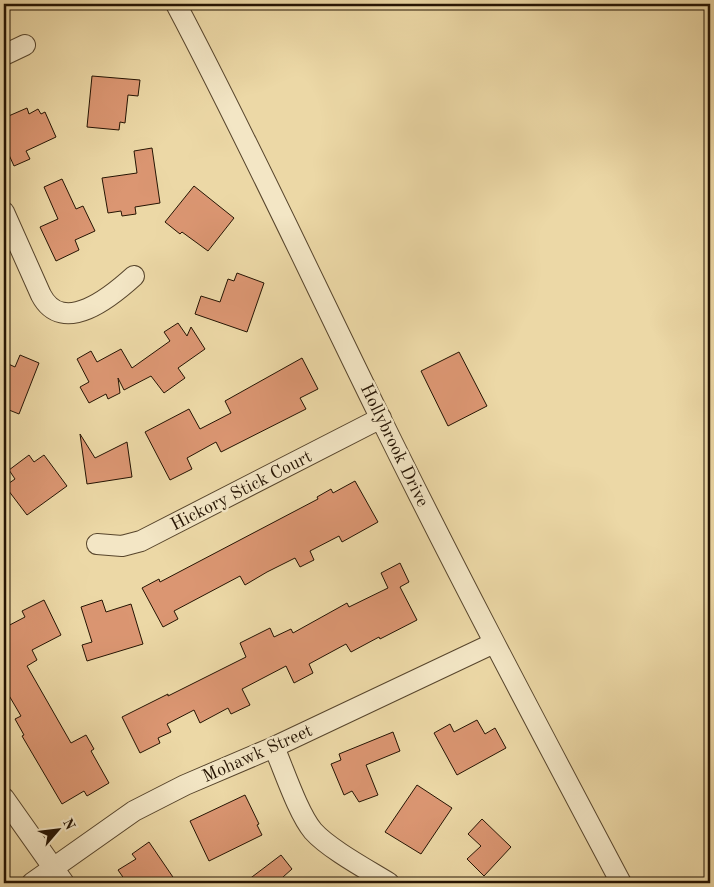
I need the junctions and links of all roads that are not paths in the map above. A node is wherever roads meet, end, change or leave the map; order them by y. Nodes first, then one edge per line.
1 (176, 4) edge
2 (25, 45) dead end
3 (4, 55) edge
4 (4, 212) edge
5 (134, 276) dead end
6 (381, 418) junction
7 (97, 544) dead end
8 (494, 643) junction
9 (274, 747) junction
10 (4, 798) edge
11 (58, 876) edge
12 (32, 883) edge
13 (389, 883) edge
14 (621, 883) edge

1 - 6 street, Hollybrook Drive
2 - 3 street
4 - 5 street
6 - 7 street, Hickory Stick Court
6 - 8 street, Hollybrook Drive
8 - 9 street, Mohawk Street
8 - 14 street, Hollybrook Drive
9 - 11 street, Mohawk Street
9 - 13 street
10 - 11 street
11 - 12 street, Mohawk Street

